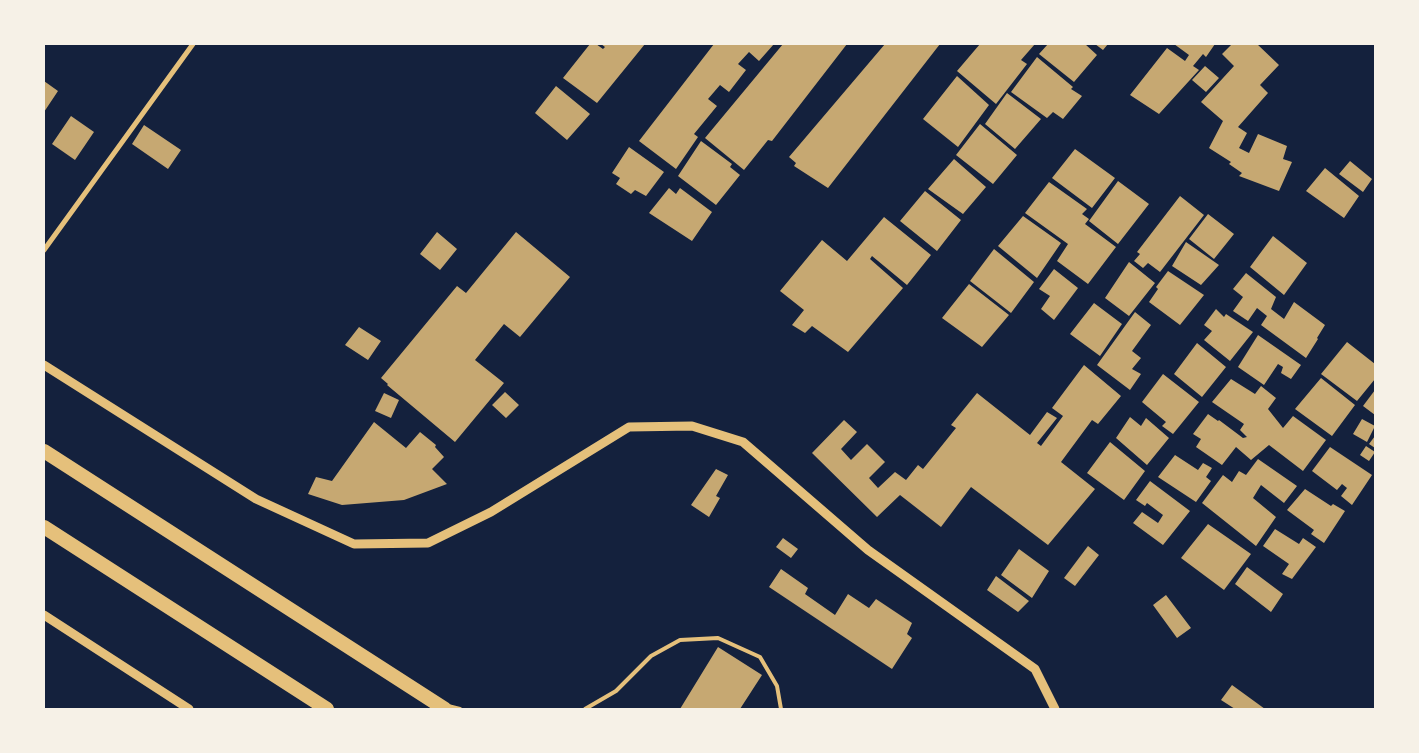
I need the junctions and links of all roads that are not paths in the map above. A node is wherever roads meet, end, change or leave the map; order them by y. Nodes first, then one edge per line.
1 (193, 44) edge
2 (44, 250) edge
3 (44, 365) edge
4 (44, 451) edge
5 (44, 527) edge
6 (44, 616) edge
7 (440, 706) edge
8 (188, 709) edge
9 (327, 709) edge
10 (460, 709) edge
11 (585, 709) edge
12 (781, 709) edge
13 (1056, 709) edge

1 - 2 street
3 - 13 street
4 - 7 highway
5 - 9 highway
6 - 8 street
7 - 10 lane
11 - 12 lane

